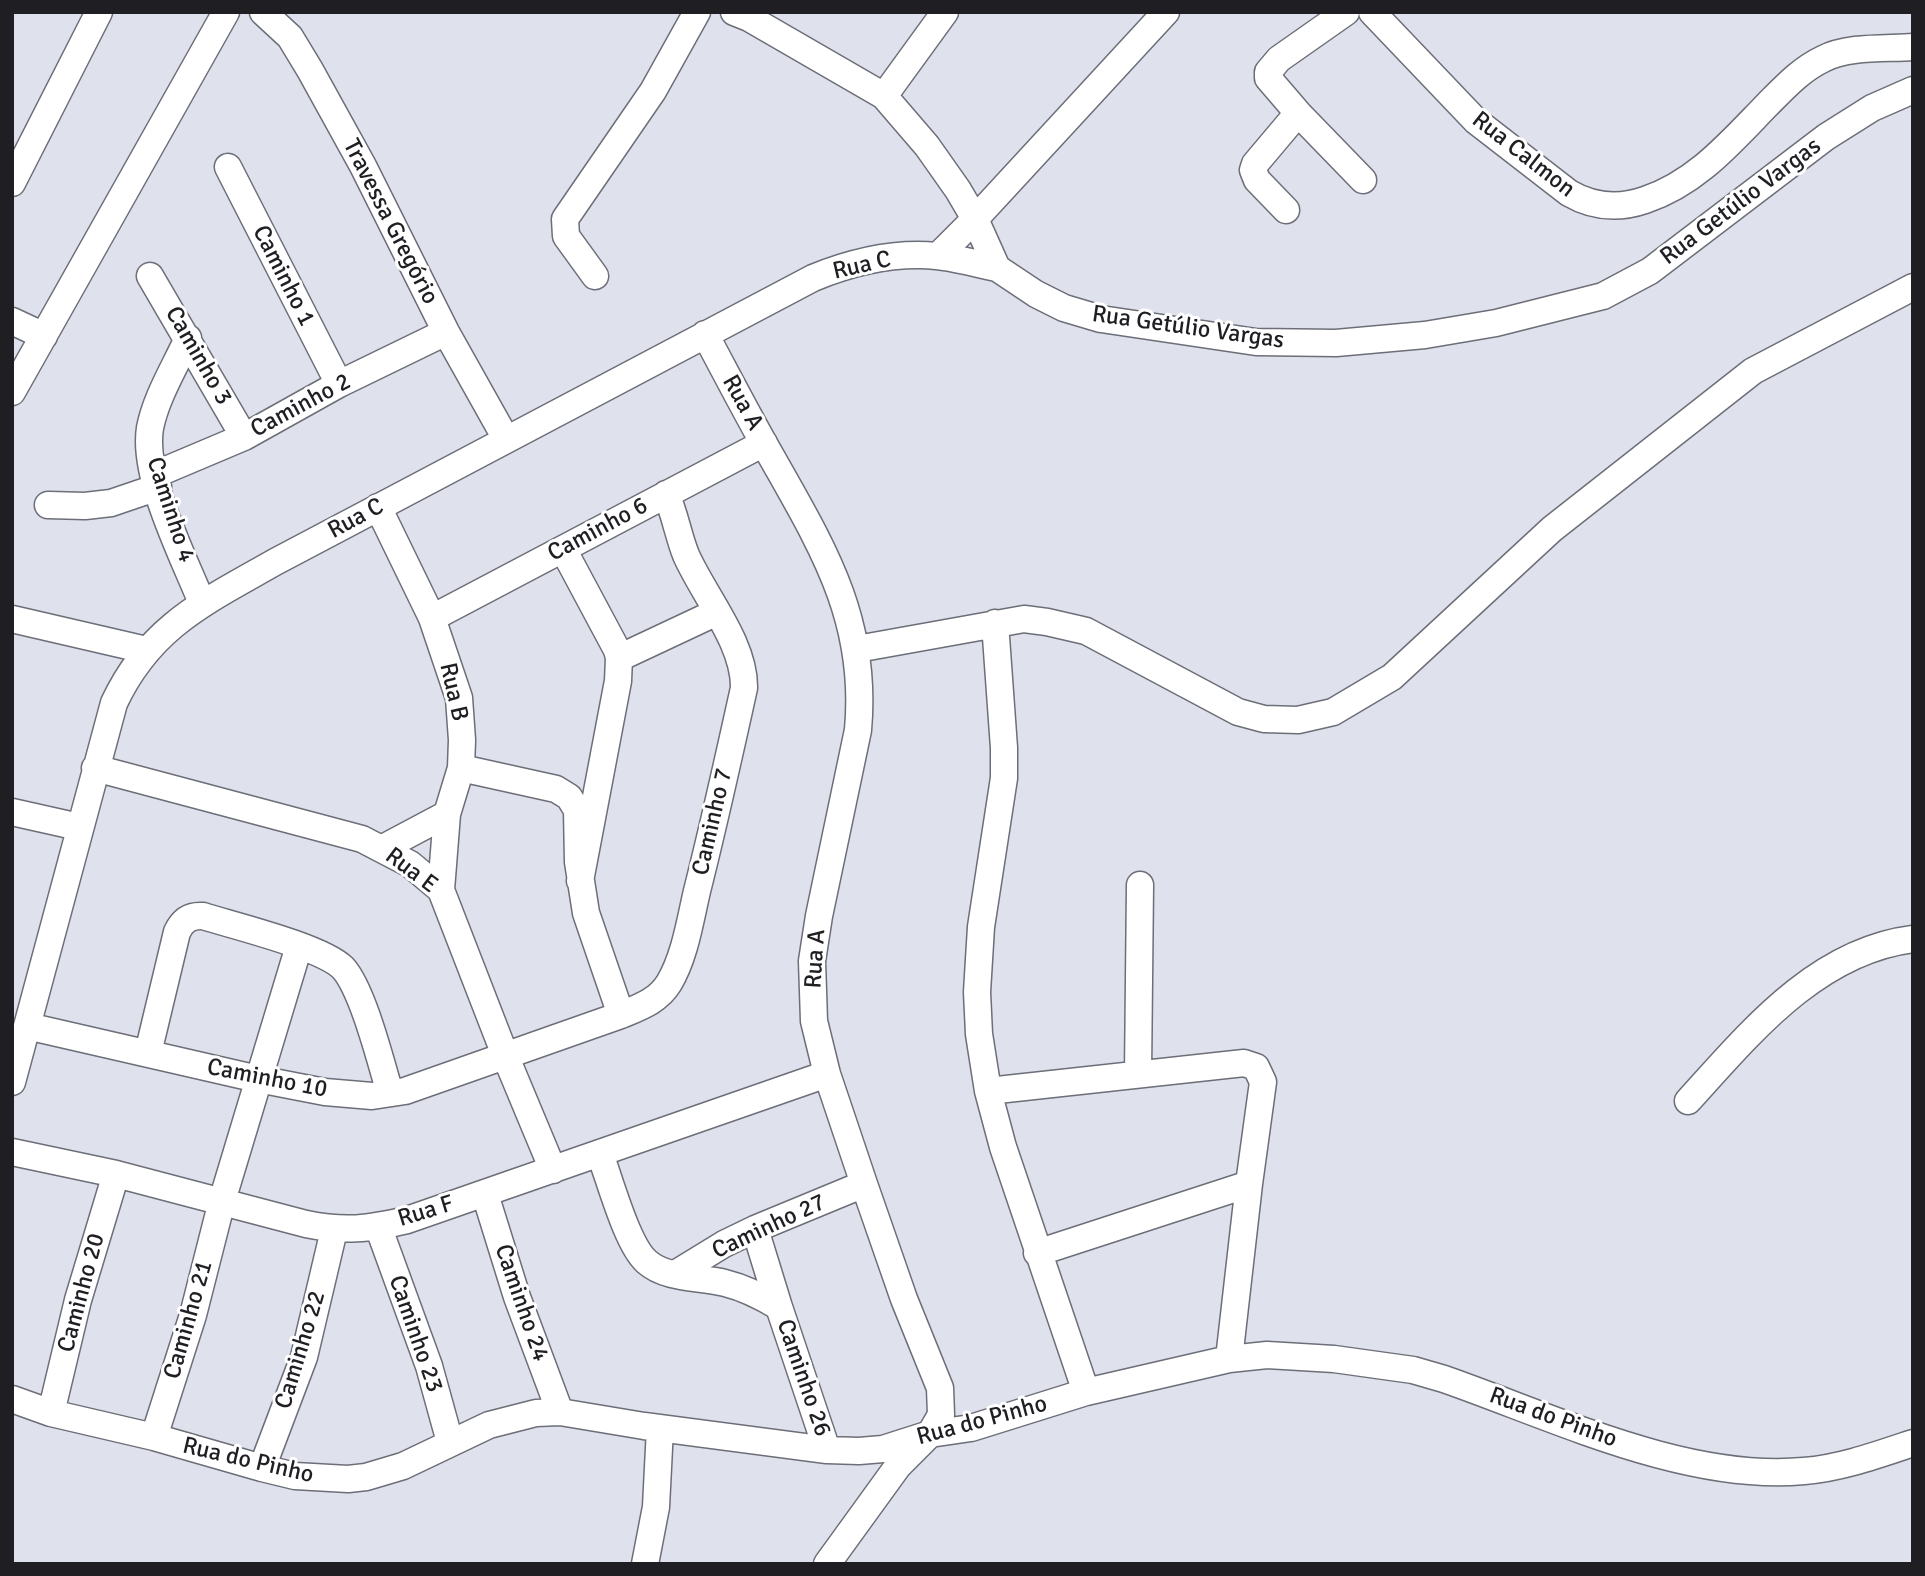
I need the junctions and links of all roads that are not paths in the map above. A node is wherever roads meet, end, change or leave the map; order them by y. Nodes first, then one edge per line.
1 (99, 12) edge
2 (226, 12) edge
3 (263, 12) edge
4 (697, 12) edge
5 (945, 12) edge
6 (1166, 12) edge
7 (1346, 12) edge
8 (1372, 12) edge
9 (745, 14) edge
10 (1913, 47) edge
11 (1913, 90) edge
12 (884, 96) junction
13 (1298, 113) junction
14 (228, 167) dead end
15 (1363, 180) dead end
16 (12, 183) edge
17 (1286, 210) dead end
18 (975, 219) junction
19 (938, 256) junction
20 (997, 268) junction
21 (150, 276) dead end
22 (596, 276) dead end
23 (1913, 287) edge
24 (12, 321) edge
25 (446, 332) junction
26 (705, 334) junction
27 (44, 336) junction
28 (188, 338) junction
29 (339, 384) junction
30 (12, 392) edge
31 (244, 437) junction
32 (506, 439) junction
33 (767, 448) junction
34 (156, 481) junction
35 (669, 500) junction
36 (48, 505) dead end
37 (378, 507) junction
38 (563, 549) junction
39 (202, 603) junction
40 (717, 612) junction
41 (432, 618) junction
42 (12, 619) edge
43 (995, 624) junction
44 (857, 649) junction
45 (146, 650) junction
46 (619, 657) junction
47 (95, 768) junction
48 (461, 768) junction
49 (12, 812) edge
50 (447, 814) junction
51 (79, 827) junction
52 (383, 848) junction
53 (580, 881) junction
54 (1140, 885) dead end
55 (441, 890) junction
56 (1913, 939) edge
57 (299, 946) junction
58 (621, 1015) junction
59 (27, 1026) junction
60 (148, 1054) junction
61 (505, 1055) junction
62 (827, 1074) junction
63 (1138, 1074) junction
64 (258, 1079) junction
65 (12, 1082) edge
66 (988, 1091) junction
67 (390, 1093) junction
68 (1688, 1101) dead end
69 (12, 1152) edge
70 (600, 1154) junction
71 (553, 1170) junction
72 (116, 1174) junction
73 (864, 1184) junction
74 (1249, 1184) junction
75 (485, 1194) junction
76 (222, 1201) junction
77 (378, 1226) junction
78 (755, 1228) junction
79 (334, 1230) junction
80 (1037, 1253) junction
81 (674, 1274) junction
82 (779, 1307) junction
83 (1229, 1359) junction
84 (1086, 1392) junction
85 (12, 1399) edge
86 (561, 1412) junction
87 (51, 1413) junction
88 (12, 1416) edge
89 (660, 1428) junction
90 (930, 1434) junction
91 (154, 1437) junction
92 (450, 1442) junction
93 (1913, 1443) edge
94 (827, 1450) junction
95 (261, 1468) junction
96 (645, 1564) edge
97 (827, 1564) edge

1 - 16 street
2 - 27 street
3 - 25 street, Travessa Gregório
4 - 22 street
5 - 12 street
6 - 18 street
7 - 13 street
8 - 10 street, Rua Calmon
9 - 12 street
11 - 20 street, Rua Getúlio Vargas
12 - 18 street
13 - 15 street
13 - 17 street
14 - 29 street, Caminho 1
18 - 19 street
18 - 20 street
19 - 20 street, Rua C
19 - 26 street, Rua C
21 - 28 street, Caminho 3
23 - 43 street
24 - 27 street
25 - 29 street, Caminho 2
25 - 32 street, Travessa Gregório
26 - 32 street, Rua C
26 - 33 street, Rua A
27 - 30 street
28 - 31 street, Caminho 3
28 - 34 street, Caminho 4
29 - 31 street, Caminho 2
31 - 34 street, Caminho 2
32 - 37 street, Rua C
33 - 35 street, Caminho 6
33 - 44 street, Rua A
34 - 36 street, Caminho 2
34 - 39 street, Caminho 4
35 - 38 street, Caminho 6
35 - 40 street, Caminho 7
37 - 39 street, Rua C
37 - 41 street, Rua B
38 - 41 street, Caminho 6
38 - 46 street
39 - 45 street, Rua C
40 - 46 street
40 - 58 street, Caminho 7
41 - 48 street, Rua B
42 - 45 street
43 - 44 street
43 - 66 street
44 - 62 street, Rua A
45 - 47 street, Rua C
46 - 53 street
47 - 51 street, Rua C
47 - 52 street, Rua E
48 - 50 street, Rua B
48 - 53 street
49 - 51 street
50 - 52 street
50 - 55 street, Rua B
51 - 59 street, Rua C
52 - 55 street, Rua E
53 - 58 street
54 - 63 street
55 - 61 street, Rua E
56 - 68 street
57 - 60 street
57 - 64 street, Caminho 21
57 - 67 street
58 - 61 street, Caminho 7
59 - 60 street, Caminho 10
59 - 65 street, Rua C
60 - 64 street, Caminho 10
61 - 67 street, Caminho 10
61 - 71 street, Rua E
62 - 70 street, Rua F
62 - 73 street, Rua A
63 - 66 street
63 - 74 street
64 - 67 street, Caminho 10
64 - 76 street, Caminho 21
66 - 80 street
69 - 72 street, Rua F
70 - 71 street, Rua F
70 - 81 street
71 - 75 street, Rua F
72 - 76 street, Rua F
72 - 87 street, Caminho 20
73 - 78 street, Caminho 27
73 - 90 street, Rua A
74 - 80 street
74 - 83 street
75 - 77 street, Rua F
75 - 86 street, Caminho 24
76 - 79 street, Rua F
76 - 91 street, Caminho 21
77 - 79 street, Rua F
77 - 92 street, Caminho 23
78 - 81 street, Caminho 27
78 - 82 street, Caminho 26
79 - 95 street, Caminho 22
80 - 84 street
81 - 82 street
82 - 94 street, Caminho 26
83 - 84 street, Rua do Pinho
83 - 93 street, Rua do Pinho
84 - 90 street, Rua do Pinho
85 - 87 street
86 - 89 street, Rua do Pinho
86 - 92 street, Rua do Pinho
87 - 88 street
87 - 91 street, Rua do Pinho
89 - 94 street, Rua do Pinho
89 - 96 street
90 - 94 street, Rua do Pinho
90 - 97 street, Rua A
91 - 95 street, Rua do Pinho
92 - 95 street, Rua do Pinho

